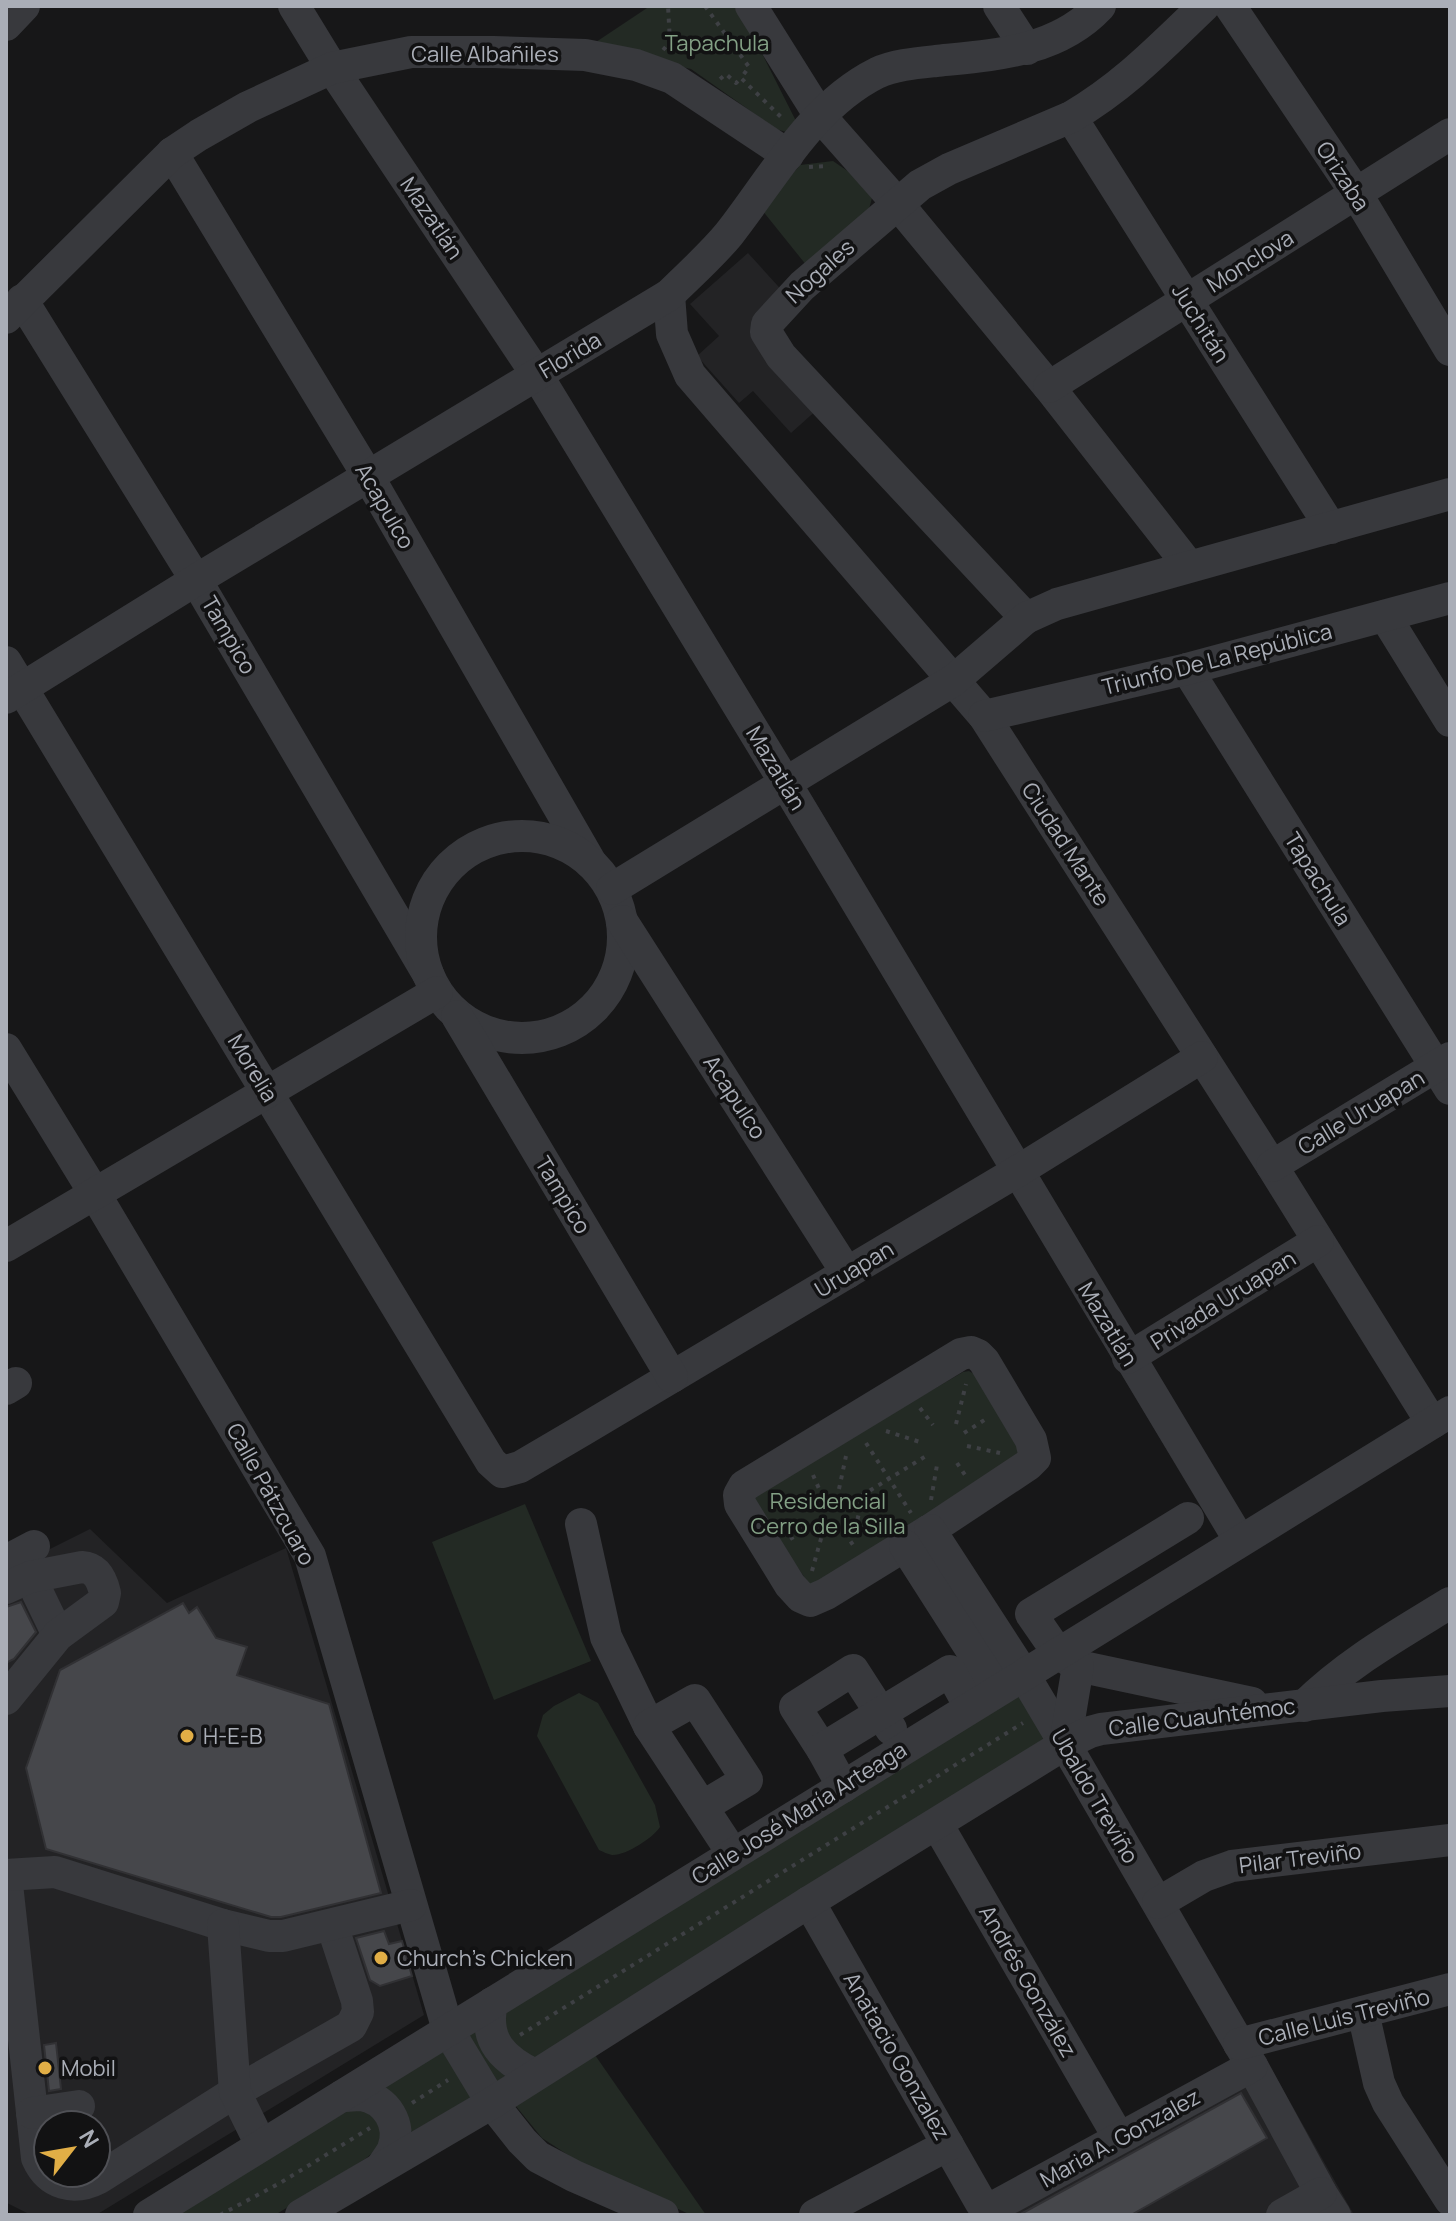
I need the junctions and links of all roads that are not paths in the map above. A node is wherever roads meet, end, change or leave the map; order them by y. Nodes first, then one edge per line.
1 (24, 6) edge
2 (294, 6) edge
3 (751, 6) edge
4 (999, 6) edge
5 (1100, 6) edge
6 (1204, 6) edge
7 (1230, 6) edge
8 (6, 25) edge
9 (1027, 49) junction
10 (332, 68) junction
11 (1071, 117) junction
12 (1450, 134) edge
13 (803, 144) junction
14 (172, 153) junction
15 (1356, 193) junction
16 (897, 203) junction
17 (669, 295) junction
18 (1187, 300) junction
19 (14, 309) edge
20 (1450, 350) edge
21 (537, 375) junction
22 (1049, 387) junction
23 (368, 476) junction
24 (1450, 494) edge
25 (1331, 528) junction
26 (1189, 566) junction
27 (196, 580) junction
28 (1450, 598) edge
29 (1385, 616) junction
30 (1026, 618) junction
31 (1187, 669) junction
32 (954, 680) junction
33 (11, 683) edge
34 (984, 716) junction
35 (1450, 721) edge
36 (786, 784) junction
37 (591, 863) junction
38 (612, 889) junction
39 (622, 921) junction
40 (440, 993) junction
41 (6, 1049) edge
42 (1202, 1057) junction
43 (1445, 1071) edge
44 (267, 1091) junction
45 (1272, 1166) junction
46 (1018, 1171) junction
47 (95, 1194) junction
48 (1318, 1241) junction
49 (6, 1246) edge
50 (847, 1273) junction
51 (1128, 1358) junction
52 (672, 1377) junction
53 (1441, 1417) edge
54 (502, 1472) joint
55 (1188, 1518) dead end
56 (581, 1524) dead end
57 (920, 1536) junction
58 (1240, 1541) junction
59 (1113, 1564) junction
60 (19, 1568) edge
61 (1139, 1602) junction
62 (1450, 1603) edge
63 (58, 1635) junction
64 (1068, 1660) junction
65 (1010, 1682) junction
66 (1450, 1691) edge
67 (6, 1699) edge
68 (970, 1707) junction
69 (1292, 1707) junction
70 (881, 1713) junction
71 (649, 1726) junction
72 (1065, 1744) junction
73 (904, 1748) junction
74 (822, 1749) junction
75 (843, 1787) junction
76 (702, 1807) junction
77 (937, 1824) junction
78 (1450, 1840) edge
79 (733, 1854) junction
80 (6, 1875) edge
81 (809, 1902) junction
82 (1158, 1903) junction
83 (411, 1905) junction
84 (223, 1925) junction
85 (332, 1925) junction
86 (1450, 1989) edge
87 (492, 2003) junction
88 (1363, 2012) junction
89 (448, 2030) junction
90 (1245, 2055) junction
91 (535, 2075) junction
92 (235, 2092) junction
93 (342, 2096) junction
94 (492, 2103) junction
95 (79, 2106) dead end
96 (59, 2109) edge
97 (32, 2113) edge
98 (1119, 2138) junction
99 (261, 2145) junction
100 (948, 2145) junction
101 (383, 2165) junction
102 (112, 2168) edge
103 (1450, 2200) edge
104 (1328, 2204) edge
105 (988, 2208) joint
106 (149, 2215) edge
107 (301, 2215) edge
108 (663, 2215) edge
109 (815, 2215) edge
110 (1282, 2215) edge

1 - 8 street
2 - 10 street, Mazatlán
3 - 13 street
4 - 9 street
5 - 9 street, Florida
6 - 11 street, Nogales
7 - 15 street, Orizaba
9 - 13 street, Florida
10 - 13 street, Calle Albañiles
10 - 14 street, Calle Albañiles
10 - 21 street, Mazatlán
11 - 16 street, Nogales
11 - 18 street, Juchitán
12 - 15 street, Monclova
13 - 16 street
13 - 17 street, Florida
14 - 19 street, Calle Albañiles
14 - 23 street, Acapulco
15 - 18 street, Monclova
15 - 20 street, Orizaba
16 - 22 street
16 - 30 street, Nogales
17 - 21 street, Florida
17 - 32 street, Ciudad Mante
18 - 22 street, Monclova
18 - 25 street, Juchitán
19 - 27 street, Tampico
21 - 23 street, Florida
21 - 36 street, Mazatlán
22 - 26 street
23 - 27 street, Florida
23 - 37 street, Acapulco
24 - 25 street
25 - 26 street
26 - 30 street
27 - 33 street, Florida
27 - 40 street, Tampico
28 - 29 street, Triunfo De La República
29 - 31 street, Triunfo De La República
29 - 35 street
30 - 32 street
31 - 34 street, Triunfo De La República
31 - 43 street, Tapachula
32 - 34 street, Ciudad Mante
32 - 36 street
33 - 44 street, Morelia
34 - 42 street, Ciudad Mante
36 - 38 street
36 - 46 street, Mazatlán
37 - 38 street
37 - 40 street
38 - 39 street
39 - 40 street
39 - 50 street, Acapulco
40 - 44 street
40 - 52 street, Tampico
41 - 47 street, Calle Pátzcuaro
42 - 45 street, Ciudad Mante
42 - 46 street, Uruapan
43 - 45 street, Calle Uruapan
44 - 47 street
44 - 54 street, Morelia
45 - 48 street, Ciudad Mante
46 - 50 street, Uruapan
46 - 51 street, Mazatlán
47 - 49 street
47 - 83 street, Calle Pátzcuaro
48 - 51 street, Privada Uruapan
48 - 53 street, Ciudad Mante
50 - 52 street, Uruapan
51 - 58 street, Mazatlán
52 - 54 street, Uruapan
53 - 58 street, Calle José María Arteaga
55 - 59 street
56 - 71 street
57 - 57 street
57 - 65 street, Ubaldo Treviño
58 - 61 street, Calle José María Arteaga
59 - 61 street
59 - 64 street
60 - 63 street
60 - 63 street
61 - 64 street, Calle José María Arteaga
62 - 69 street
63 - 67 street
64 - 65 street, Calle José María Arteaga
64 - 69 street
64 - 72 street
65 - 68 street, Calle José María Arteaga
65 - 72 street, Ubaldo Treviño
66 - 69 street, Calle Cuauhtémoc
68 - 70 street
68 - 73 street, Calle José María Arteaga
69 - 72 street, Calle Cuauhtémoc
70 - 73 street
70 - 74 street
70 - 74 street
71 - 76 street
71 - 76 street
72 - 77 street, Calle Cuauhtémoc
72 - 82 street, Ubaldo Treviño
73 - 75 street, Calle José María Arteaga
74 - 75 street
75 - 79 street, Calle José María Arteaga
76 - 79 street
77 - 81 street, Calle Cuauhtémoc
77 - 98 street, Andrés González
78 - 82 street, Pilar Treviño
79 - 87 street, Calle José María Arteaga
80 - 84 street
80 - 97 street
81 - 91 street
81 - 100 street, Anatacio Gonzalez
82 - 90 street, Ubaldo Treviño
83 - 85 street
83 - 89 street, Calle Pátzcuaro
84 - 85 street
84 - 92 street
85 - 92 street
86 - 88 street, Calle Luis Treviño
87 - 89 street, Calle José María Arteaga
87 - 91 street
88 - 90 street, Calle Luis Treviño
88 - 103 street
89 - 93 street, Calle José María Arteaga
89 - 94 street, Calle Pátzcuaro
90 - 98 street, Maria A. Gonzalez
90 - 104 street, Ubaldo Treviño
91 - 94 street
92 - 99 street
92 - 102 street
93 - 99 street, Calle José María Arteaga
93 - 101 street
94 - 101 street
94 - 108 street, Calle Pátzcuaro
95 - 96 street
98 - 105 street, Maria A. Gonzalez
99 - 106 street, Calle José María Arteaga
100 - 105 street, Anatacio Gonzalez
100 - 109 street
101 - 107 street
104 - 110 street

